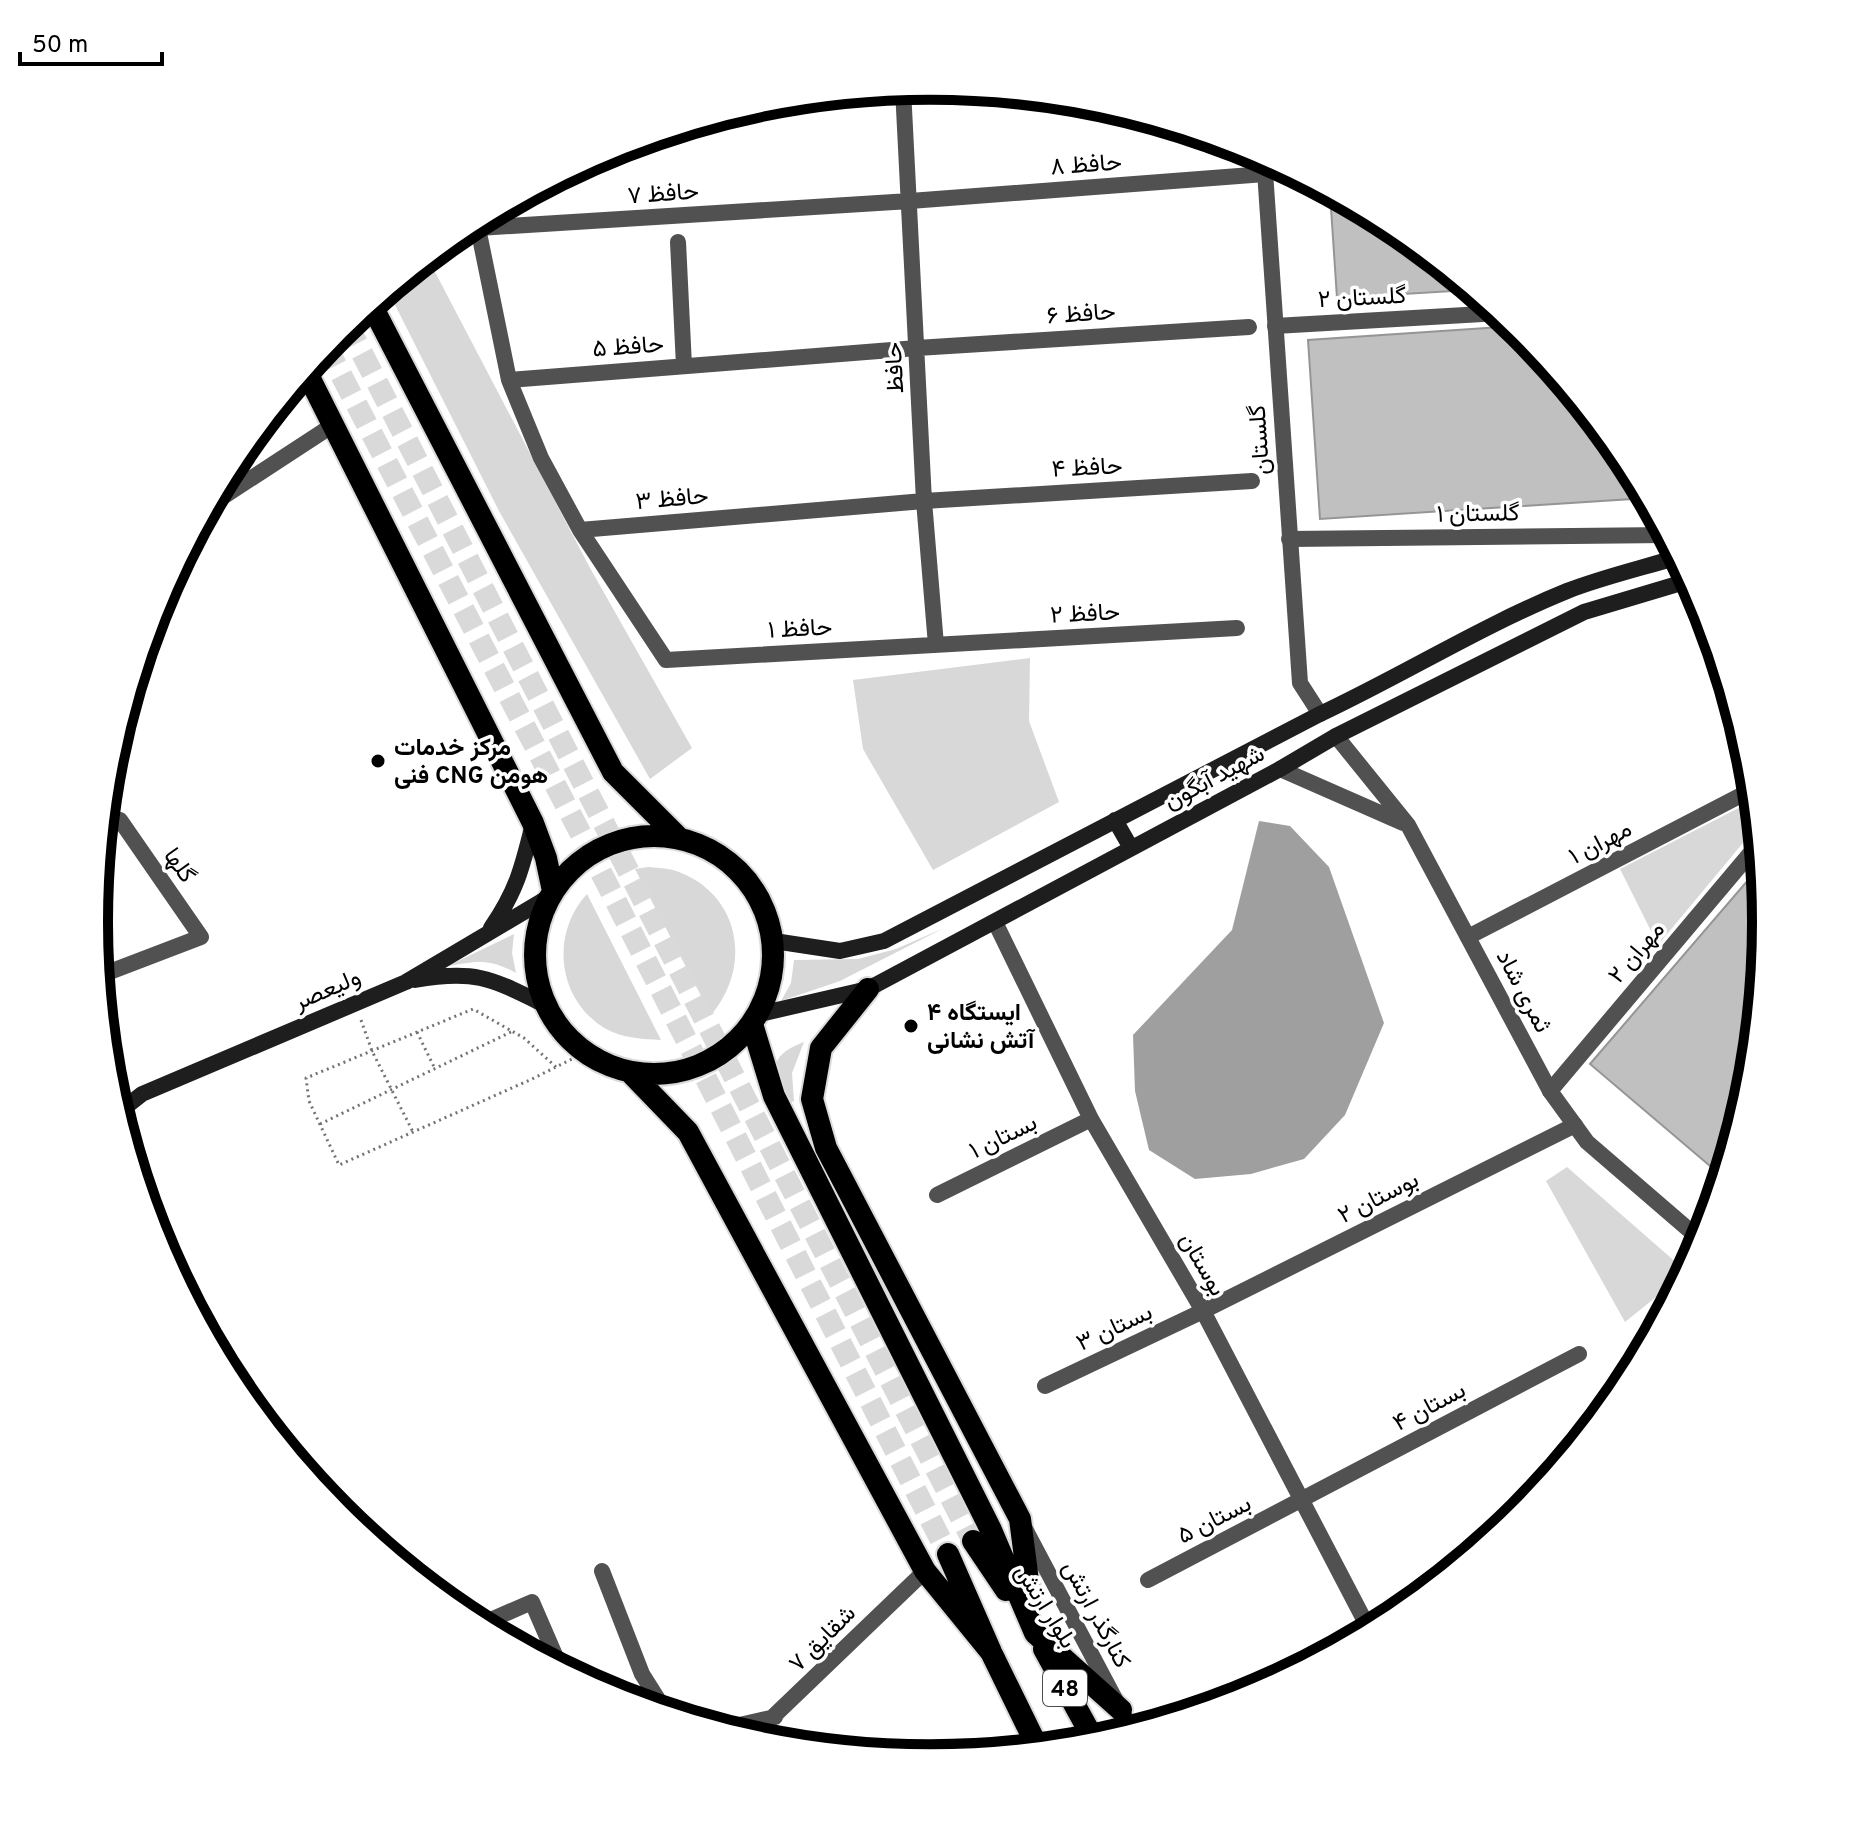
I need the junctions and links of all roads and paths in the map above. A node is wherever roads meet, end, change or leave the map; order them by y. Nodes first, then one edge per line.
1 (904, 101) edge
2 (1254, 167) edge
3 (1265, 172) edge
4 (910, 201) junction
5 (492, 227) edge
6 (479, 235) edge
7 (678, 242) dead end
8 (1483, 314) edge
9 (377, 315) edge
10 (1275, 326) junction
11 (1249, 327) dead end
12 (917, 348) junction
13 (684, 366) junction
14 (509, 380) junction
15 (311, 381) edge
16 (333, 425) junction
17 (1252, 481) dead end
18 (229, 493) edge
19 (924, 501) junction
20 (580, 530) junction
21 (1655, 535) edge
22 (1289, 539) junction
23 (1668, 560) edge
24 (1679, 584) edge
25 (1237, 628) dead end
26 (936, 645) junction
27 (1320, 714) junction
28 (1336, 736) junction
29 (1280, 769) junction
30 (1742, 795) edge
31 (1115, 820) junction
32 (114, 823) edge
33 (533, 823) junction
34 (1408, 825) junction
35 (678, 837) junction
36 (1131, 848) junction
37 (1749, 854) edge
38 (551, 894) junction
39 (995, 922) junction
40 (488, 932) junction
41 (1468, 937) junction
42 (774, 941) junction
43 (109, 972) edge
44 (406, 982) junction
45 (868, 989) junction
46 (355, 1003) junction
47 (545, 1005) junction
48 (756, 1019) junction
49 (513, 1031) junction
50 (417, 1032) junction
51 (372, 1051) junction
52 (586, 1052) junction
53 (556, 1067) junction
54 (435, 1069) junction
55 (631, 1073) junction
56 (391, 1090) junction
57 (1550, 1091) junction
58 (128, 1105) edge
59 (1091, 1119) junction
60 (320, 1124) junction
61 (1575, 1125) junction
62 (413, 1132) junction
63 (937, 1195) dead end
64 (1692, 1232) edge
65 (1203, 1311) junction
66 (1579, 1354) dead end
67 (1045, 1386) dead end
68 (1302, 1501) junction
69 (1020, 1519) junction
70 (973, 1541) tunnel mouth
71 (948, 1554) tunnel mouth
72 (602, 1571) dead end
73 (925, 1571) junction
74 (1148, 1580) dead end
75 (493, 1619) edge
76 (1364, 1620) edge
77 (1035, 1633) junction
78 (991, 1652) junction
79 (554, 1654) edge
80 (657, 1698) edge
81 (1121, 1710) junction
82 (776, 1717) junction
83 (1127, 1721) edge
84 (746, 1724) edge
85 (763, 1728) edge
86 (1088, 1729) edge
87 (1033, 1738) edge

1 - 4 street, حافظ
2 - 4 street, حافظ ۸
3 - 10 street, گلستان
4 - 5 street, حافظ ۷
4 - 12 street, حافظ
6 - 14 street, حافظ ۷
7 - 13 street
8 - 10 street, گلستان ۲
9 - 35 highway
10 - 22 street, گلستان
11 - 12 street, حافظ ۶
12 - 13 street, حافظ ۵
12 - 19 street, حافظ
13 - 14 street, حافظ ۵
14 - 20 street
15 - 16 highway
16 - 18 street
16 - 33 highway
17 - 19 street, حافظ ۴
19 - 20 street, حافظ ۳
19 - 26 street, حافظ
20 - 26 street, حافظ ۱
21 - 22 street, گلستان ۱
22 - 27 street, گلستان
23 - 27 main road, شهید آبگون
24 - 28 main road, شهید آبگون
25 - 26 street, حافظ ۲
27 - 31 main road, شهید آبگون
28 - 29 main road, شهید آبگون
28 - 34 street, ثمری شاد
29 - 34 street
29 - 36 main road, شهید آبگون
30 - 41 street, ۱ مهران
31 - 36 main road
31 - 42 main road, شهید آبگون
32 - 43 street, گلها
33 - 38 highway
33 - 40 main road
34 - 41 street, ثمری شاد
35 - 38 highway
35 - 42 highway
36 - 39 main road, شهید آبگون
37 - 57 street, مهران ۲
38 - 40 main road, ولیعصر
38 - 47 highway
39 - 45 main road, شهید آبگون
39 - 59 street, بوستان
40 - 44 main road, ولیعصر
41 - 57 street, ثمری شاد
42 - 48 highway
44 - 46 main road, ولیعصر
44 - 47 main road
45 - 48 main road, شهید آبگون
45 - 69 highway
46 - 51 path
46 - 58 main road, ولیعصر
47 - 52 highway
48 - 55 highway
48 - 77 highway
49 - 50 path
49 - 53 path
49 - 54 path
50 - 51 path
50 - 54 path
51 - 56 path
51 - 60 path
52 - 53 path
52 - 55 highway
53 - 62 path
54 - 56 path
55 - 73 highway
56 - 60 path
56 - 62 path
57 - 61 street, ثمری شاد
59 - 63 street, بستان ۱
59 - 65 street, بوستان
60 - 62 path
61 - 64 street, ثمری شاد
61 - 65 street, بوستان ۲
65 - 67 street, بستان ۳
65 - 68 street, بوستان
66 - 68 street, بستان ۴
68 - 74 street, بستان ۵
68 - 76 street, بوستان
69 - 77 highway
69 - 81 street, کنارگذر ارتش
70 - 77 highway, بلوار ارتش / 48
71 - 78 highway, 48
72 - 80 street
73 - 78 highway
73 - 82 street, شقایق ۷
75 - 79 street
77 - 81 highway
77 - 86 highway, بلوار ارتش / 48
78 - 87 highway, 48
81 - 83 street, کنارگذر ارتش
82 - 84 street
82 - 85 street, شقایق ۷

